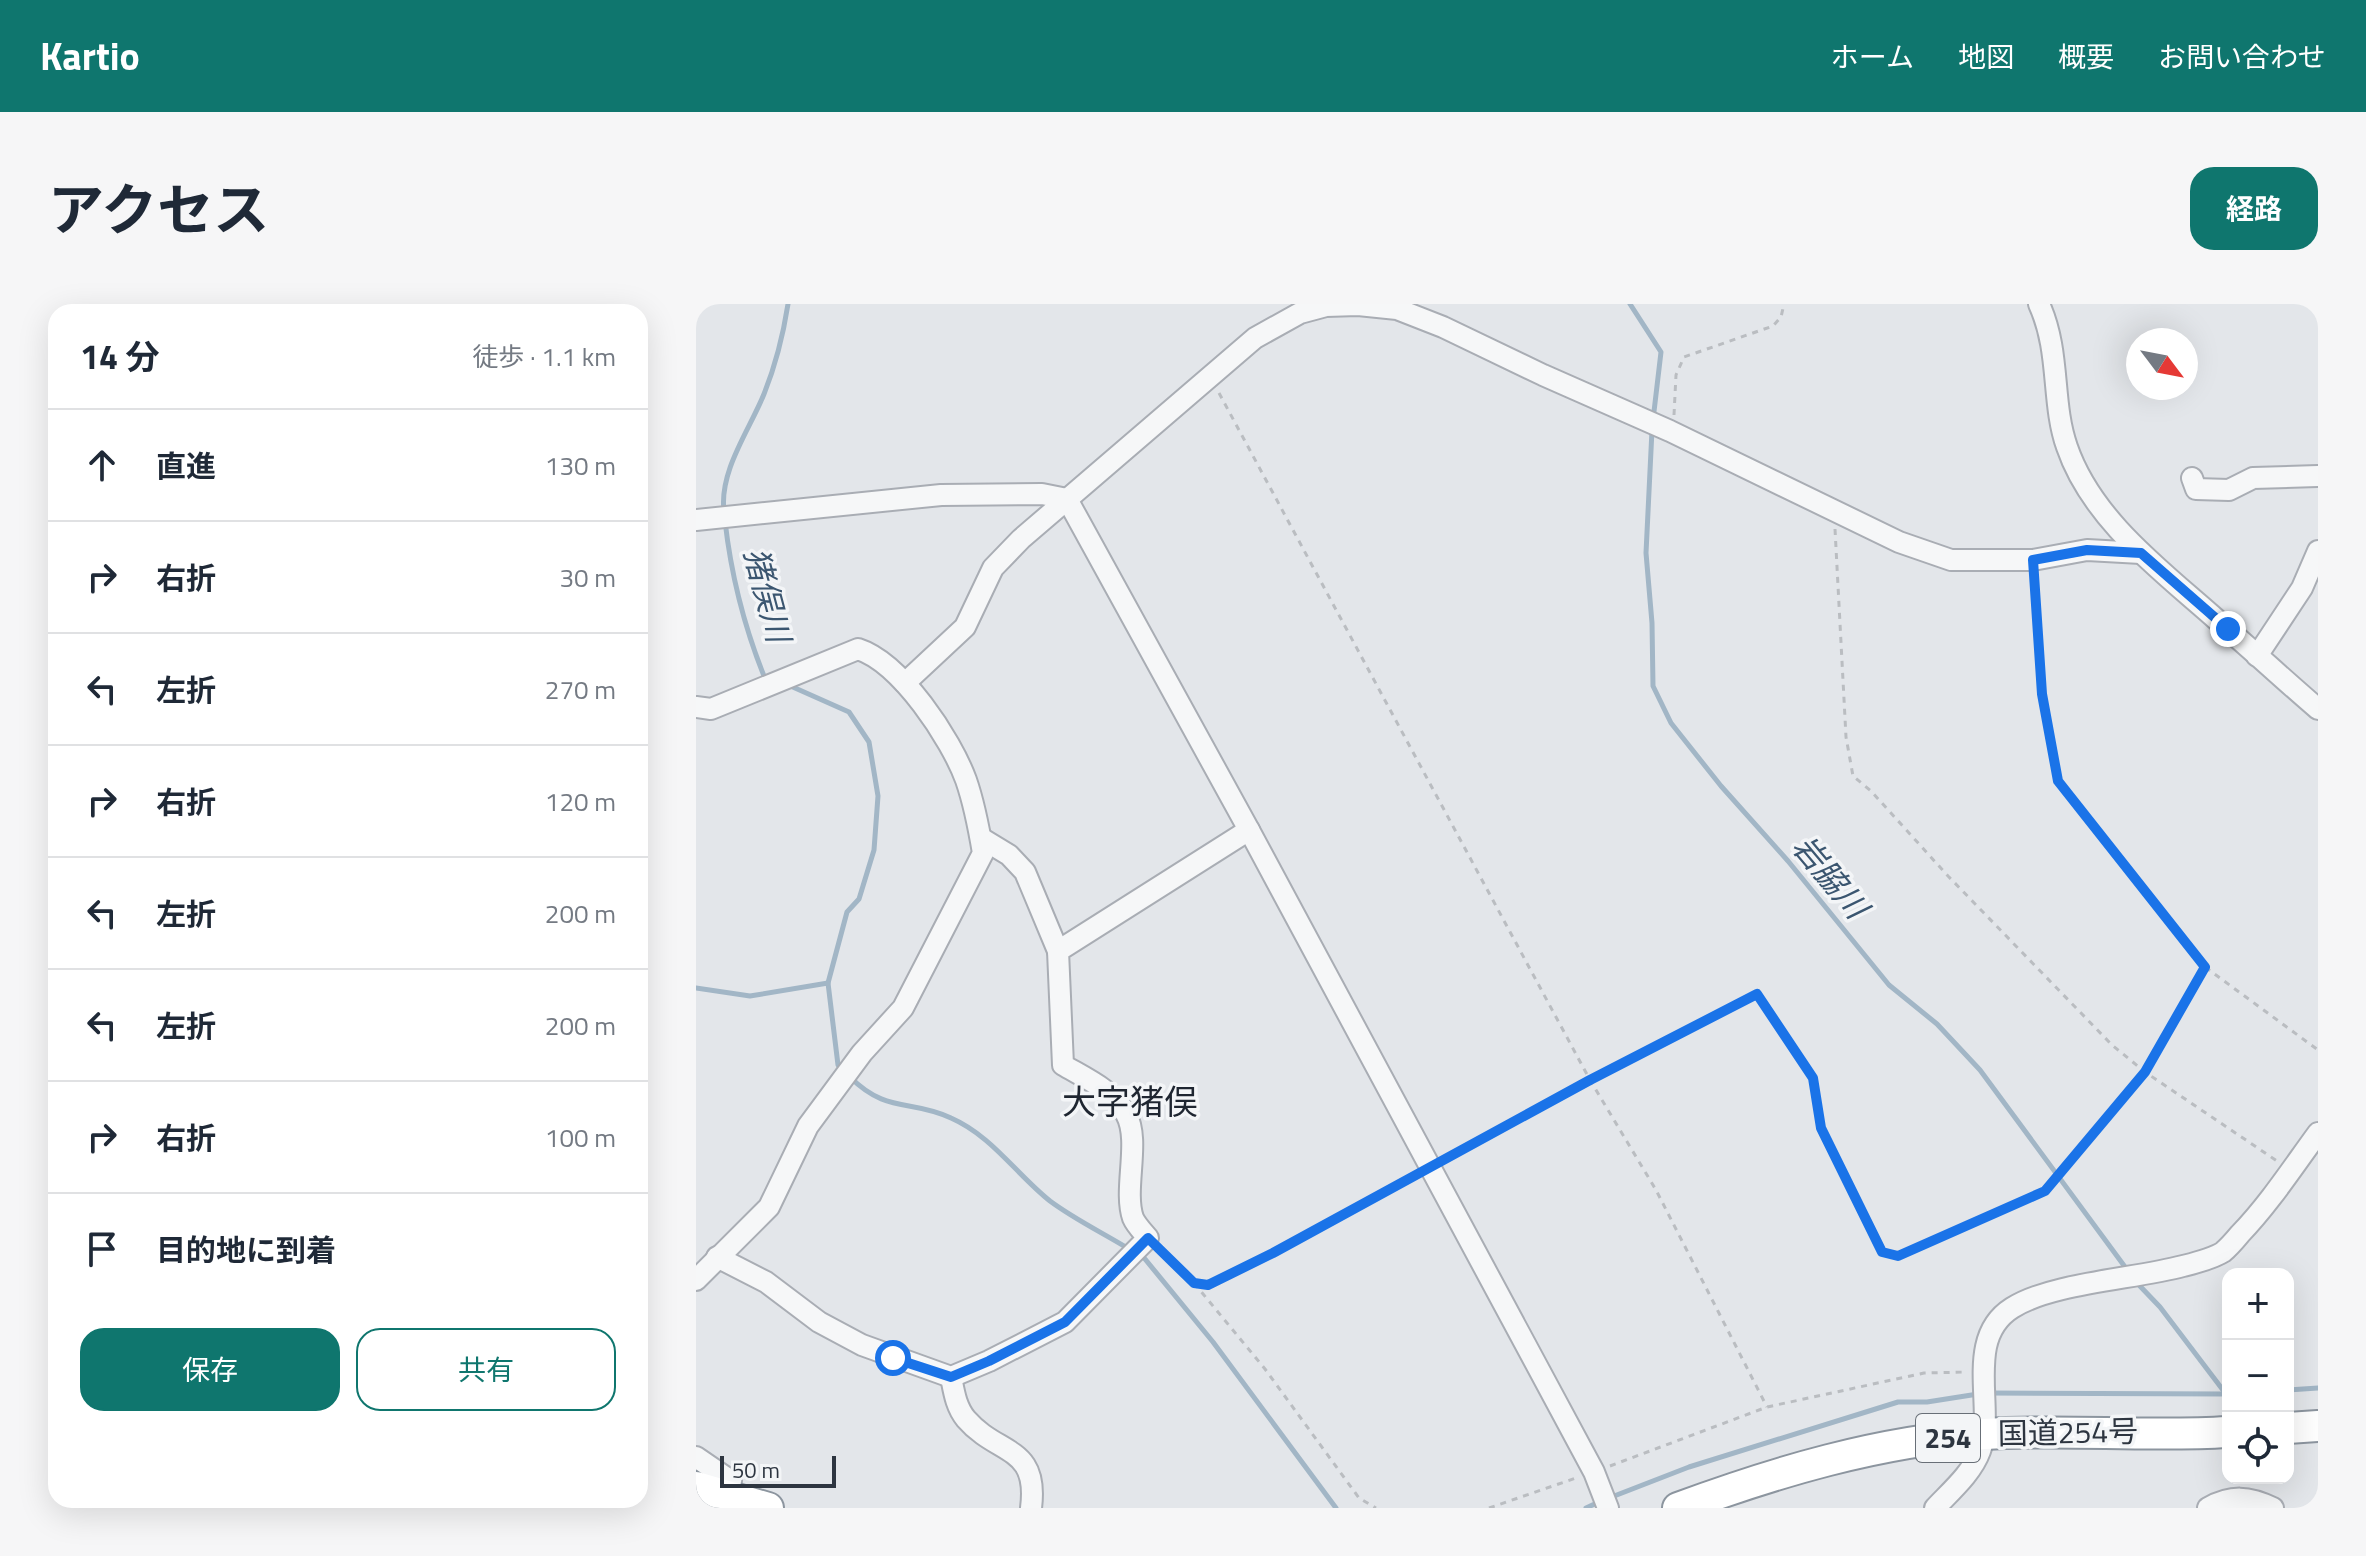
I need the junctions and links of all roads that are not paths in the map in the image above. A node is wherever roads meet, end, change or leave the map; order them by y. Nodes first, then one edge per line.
1 (2039, 304) edge
2 (1303, 308) edge
3 (2318, 476) edge
4 (2192, 478) dead end
5 (1067, 499) junction
6 (696, 520) edge
7 (2318, 551) edge
8 (2141, 553) junction
9 (2257, 656) junction
10 (905, 683) junction
11 (696, 707) edge
12 (2318, 709) edge
13 (1249, 830) junction
14 (981, 838) junction
15 (1058, 951) junction
16 (2318, 1133) edge
17 (717, 1257) junction
18 (698, 1269) edge
19 (951, 1377) junction
20 (2318, 1426) edge
21 (2294, 1428) edge
22 (2222, 1432) edge
23 (1984, 1434) junction
24 (696, 1457) edge
25 (696, 1487) edge
26 (728, 1497) junction
27 (768, 1508) edge
28 (1031, 1508) edge
29 (1608, 1508) edge
30 (1678, 1508) edge
31 (1935, 1508) edge
32 (2208, 1508) edge
33 (2273, 1508) edge

1 - 8 street
2 - 5 street
2 - 8 street
3 - 4 street
5 - 6 street
5 - 10 street
5 - 13 street
7 - 9 street
8 - 9 street
9 - 12 street
10 - 11 street
10 - 14 street
13 - 15 street
13 - 29 street
14 - 15 street
14 - 17 street
15 - 19 street
16 - 23 street
17 - 18 street
17 - 19 street
19 - 28 street
20 - 21 highway
22 - 23 highway, 国道254号 / 254
23 - 30 highway, 国道254号 / 254
23 - 31 street
24 - 26 street
25 - 26 highway
26 - 27 highway
32 - 33 street

